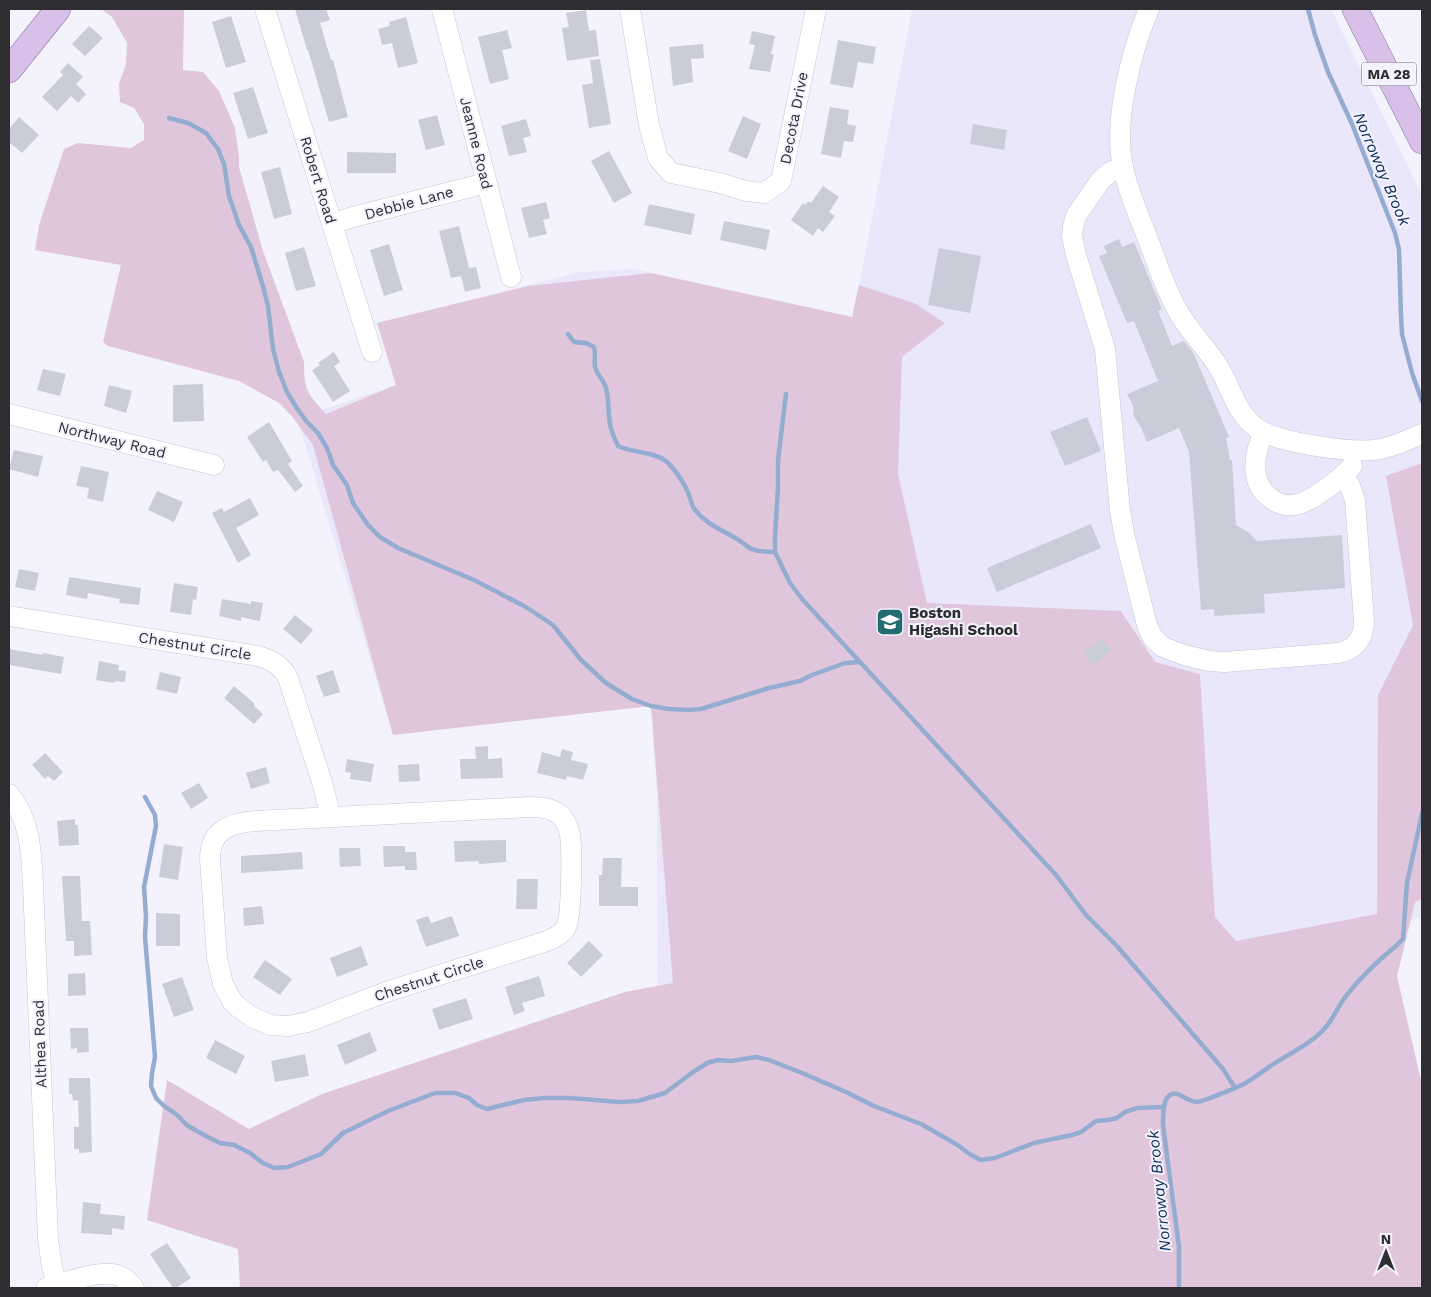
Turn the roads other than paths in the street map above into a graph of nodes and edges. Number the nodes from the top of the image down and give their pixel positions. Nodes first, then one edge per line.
1 (58, 9) edge
2 (265, 9) edge
3 (442, 9) edge
4 (630, 9) edge
5 (816, 9) edge
6 (1148, 9) edge
7 (1355, 9) edge
8 (9, 70) edge
9 (1422, 140) edge
10 (1123, 167) junction
11 (486, 182) junction
12 (332, 224) junction
13 (511, 277) dead end
14 (372, 352) dead end
15 (9, 414) edge
16 (1264, 432) junction
17 (1422, 434) edge
18 (1358, 451) junction
19 (214, 465) dead end
20 (1342, 476) junction
21 (9, 616) edge
22 (9, 794) edge
23 (328, 817) junction
24 (51, 1286) edge
25 (134, 1288) edge

1 - 8 main road
2 - 12 street, Robert Road
3 - 11 street, Jeanne Road
4 - 5 street, Decota Drive
6 - 10 street
7 - 9 main road, MA 28
10 - 16 street
10 - 20 street
11 - 12 street, Debbie Lane
11 - 13 street, Jeanne Road
12 - 14 street, Robert Road
15 - 19 street, Northway Road
16 - 18 street
16 - 20 street
17 - 18 street
18 - 20 street
21 - 23 street, Chestnut Circle
22 - 24 street, Althea Road
23 - 23 street, Chestnut Circle
24 - 25 street

